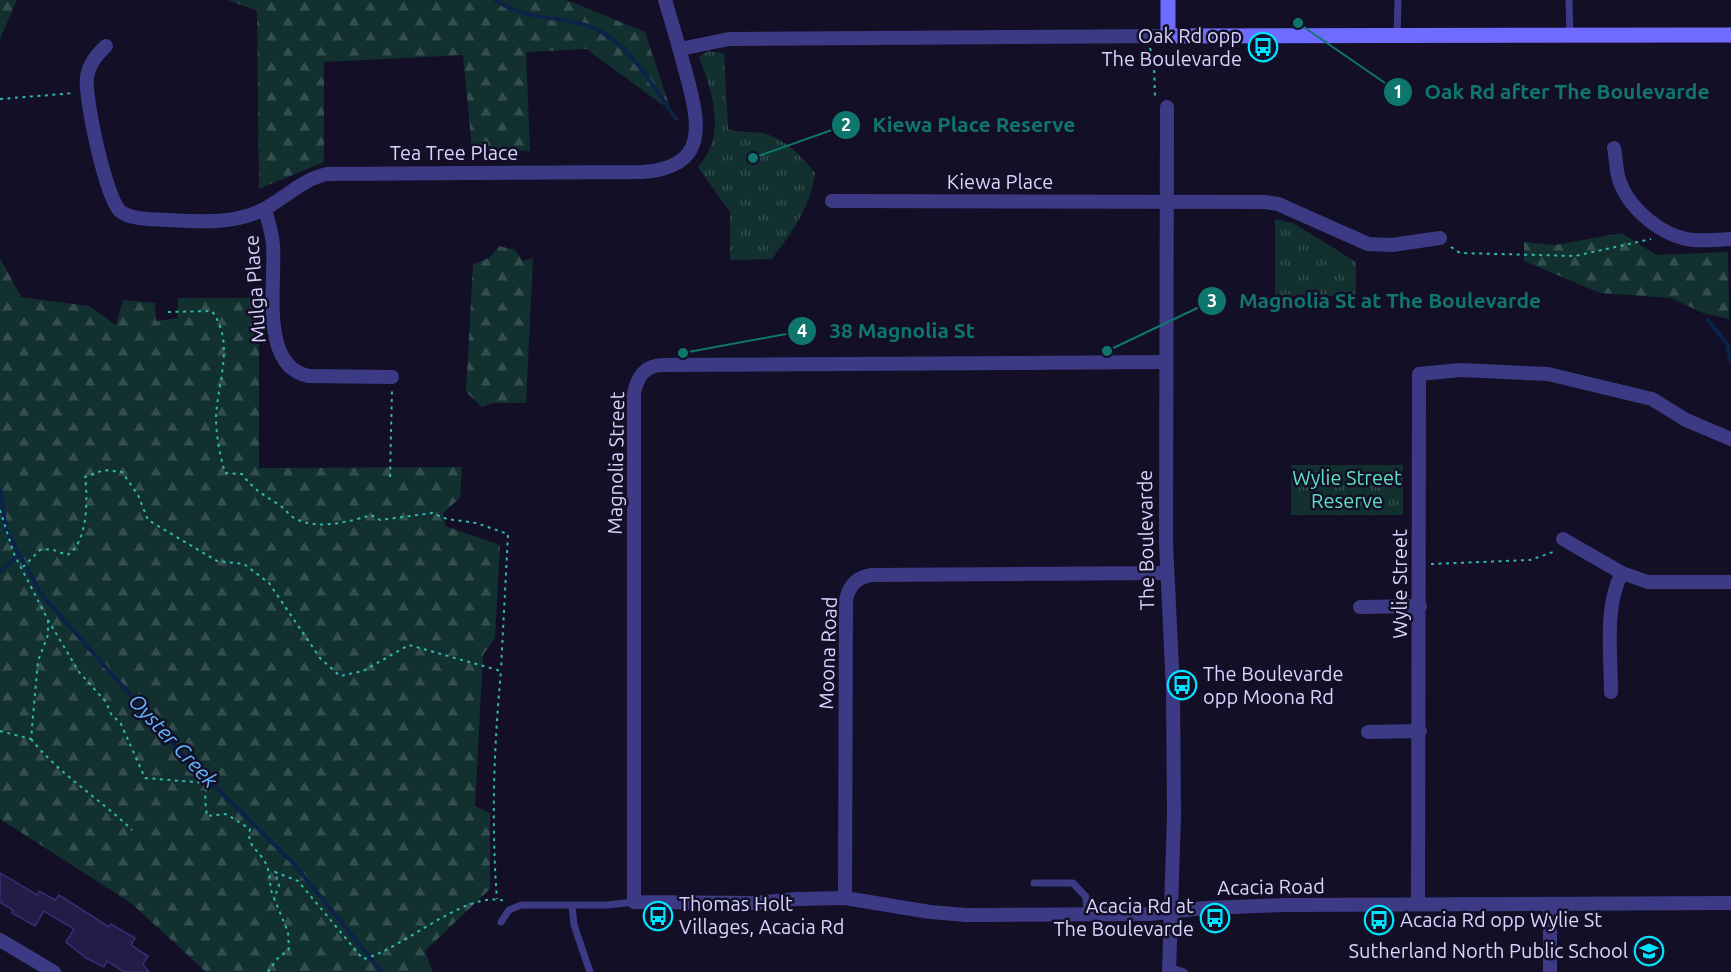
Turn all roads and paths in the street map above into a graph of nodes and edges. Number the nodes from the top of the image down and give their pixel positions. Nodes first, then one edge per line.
1 (665, 0) edge
2 (1168, 0) edge
3 (1398, 0) edge
4 (1569, 0) edge
5 (1731, 35) edge
6 (1168, 36) junction
7 (1397, 36) junction
8 (1570, 36) junction
9 (1146, 37) junction
10 (106, 46) dead end
11 (680, 49) junction
12 (86, 92) junction
13 (0, 99) edge
14 (1167, 107) joint
15 (1614, 148) dead end
16 (832, 201) dead end
17 (1169, 201) junction
18 (265, 209) junction
19 (1677, 236) junction
20 (1440, 238) joint
21 (1731, 240) edge
22 (168, 312) dead end
23 (1166, 362) junction
24 (392, 377) joint
25 (1731, 439) edge
26 (390, 477) dead end
27 (0, 510) edge
28 (1568, 542) joint
29 (1420, 565) junction
30 (23, 567) junction
31 (1167, 573) junction
32 (1622, 573) junction
33 (1731, 582) edge
34 (1420, 606) junction
35 (1360, 607) dead end
36 (48, 620) junction
37 (501, 670) junction
38 (1611, 692) dead end
39 (0, 730) edge
40 (1420, 731) junction
41 (1368, 732) dead end
42 (31, 739) junction
43 (132, 830) dead end
44 (1034, 883) dead end
45 (274, 898) junction
46 (498, 898) junction
47 (845, 898) junction
48 (634, 902) junction
49 (1731, 903) edge
50 (1418, 904) junction
51 (1550, 904) junction
52 (521, 905) junction
53 (572, 906) junction
54 (1171, 912) junction
55 (1087, 914) junction
56 (501, 922) dead end
57 (0, 940) edge
58 (1169, 970) edge
59 (54, 972) edge
60 (268, 972) edge
61 (590, 972) edge
62 (1184, 972) edge
63 (1550, 972) edge

1 - 11 street, Tea Tree Place
2 - 6 street
3 - 7 lane
4 - 8 lane
5 - 8 street
6 - 7 street
6 - 9 street
7 - 8 street
9 - 11 street
9 - 14 path
10 - 12 street, Tea Tree Place
11 - 18 street, Tea Tree Place
12 - 13 path
12 - 18 street, Tea Tree Place
14 - 17 street, The Boulevarde
15 - 19 street
16 - 17 street, Kiewa Place
17 - 20 street, Kiewa Place
17 - 23 street, The Boulevarde
18 - 24 street, Mulga Place
19 - 20 path
19 - 21 street
22 - 37 path
23 - 31 street, The Boulevarde
23 - 48 street, Magnolia Street
24 - 26 path
25 - 29 street, Wylie Street
27 - 30 path
28 - 29 path
28 - 32 street
29 - 34 street, Wylie Street
30 - 36 path
30 - 37 path
31 - 47 street, Moona Road
31 - 54 street, The Boulevarde
32 - 33 street
32 - 38 street
34 - 35 street
34 - 40 street, Wylie Street
36 - 42 path
36 - 45 path
37 - 46 path
39 - 42 path
40 - 41 street
40 - 50 street, Wylie Street
42 - 43 path
44 - 55 lane
45 - 46 path
45 - 60 path
46 - 52 path
47 - 48 street, Acacia Road
47 - 55 street, Acacia Road
48 - 53 lane
49 - 51 street, Acacia Road
50 - 51 street, Acacia Road
50 - 54 street, Acacia Road
51 - 63 street
52 - 53 lane
52 - 56 lane
53 - 61 lane
54 - 55 street, Acacia Road
54 - 58 street, The Boulevarde
57 - 59 street
58 - 62 lane

